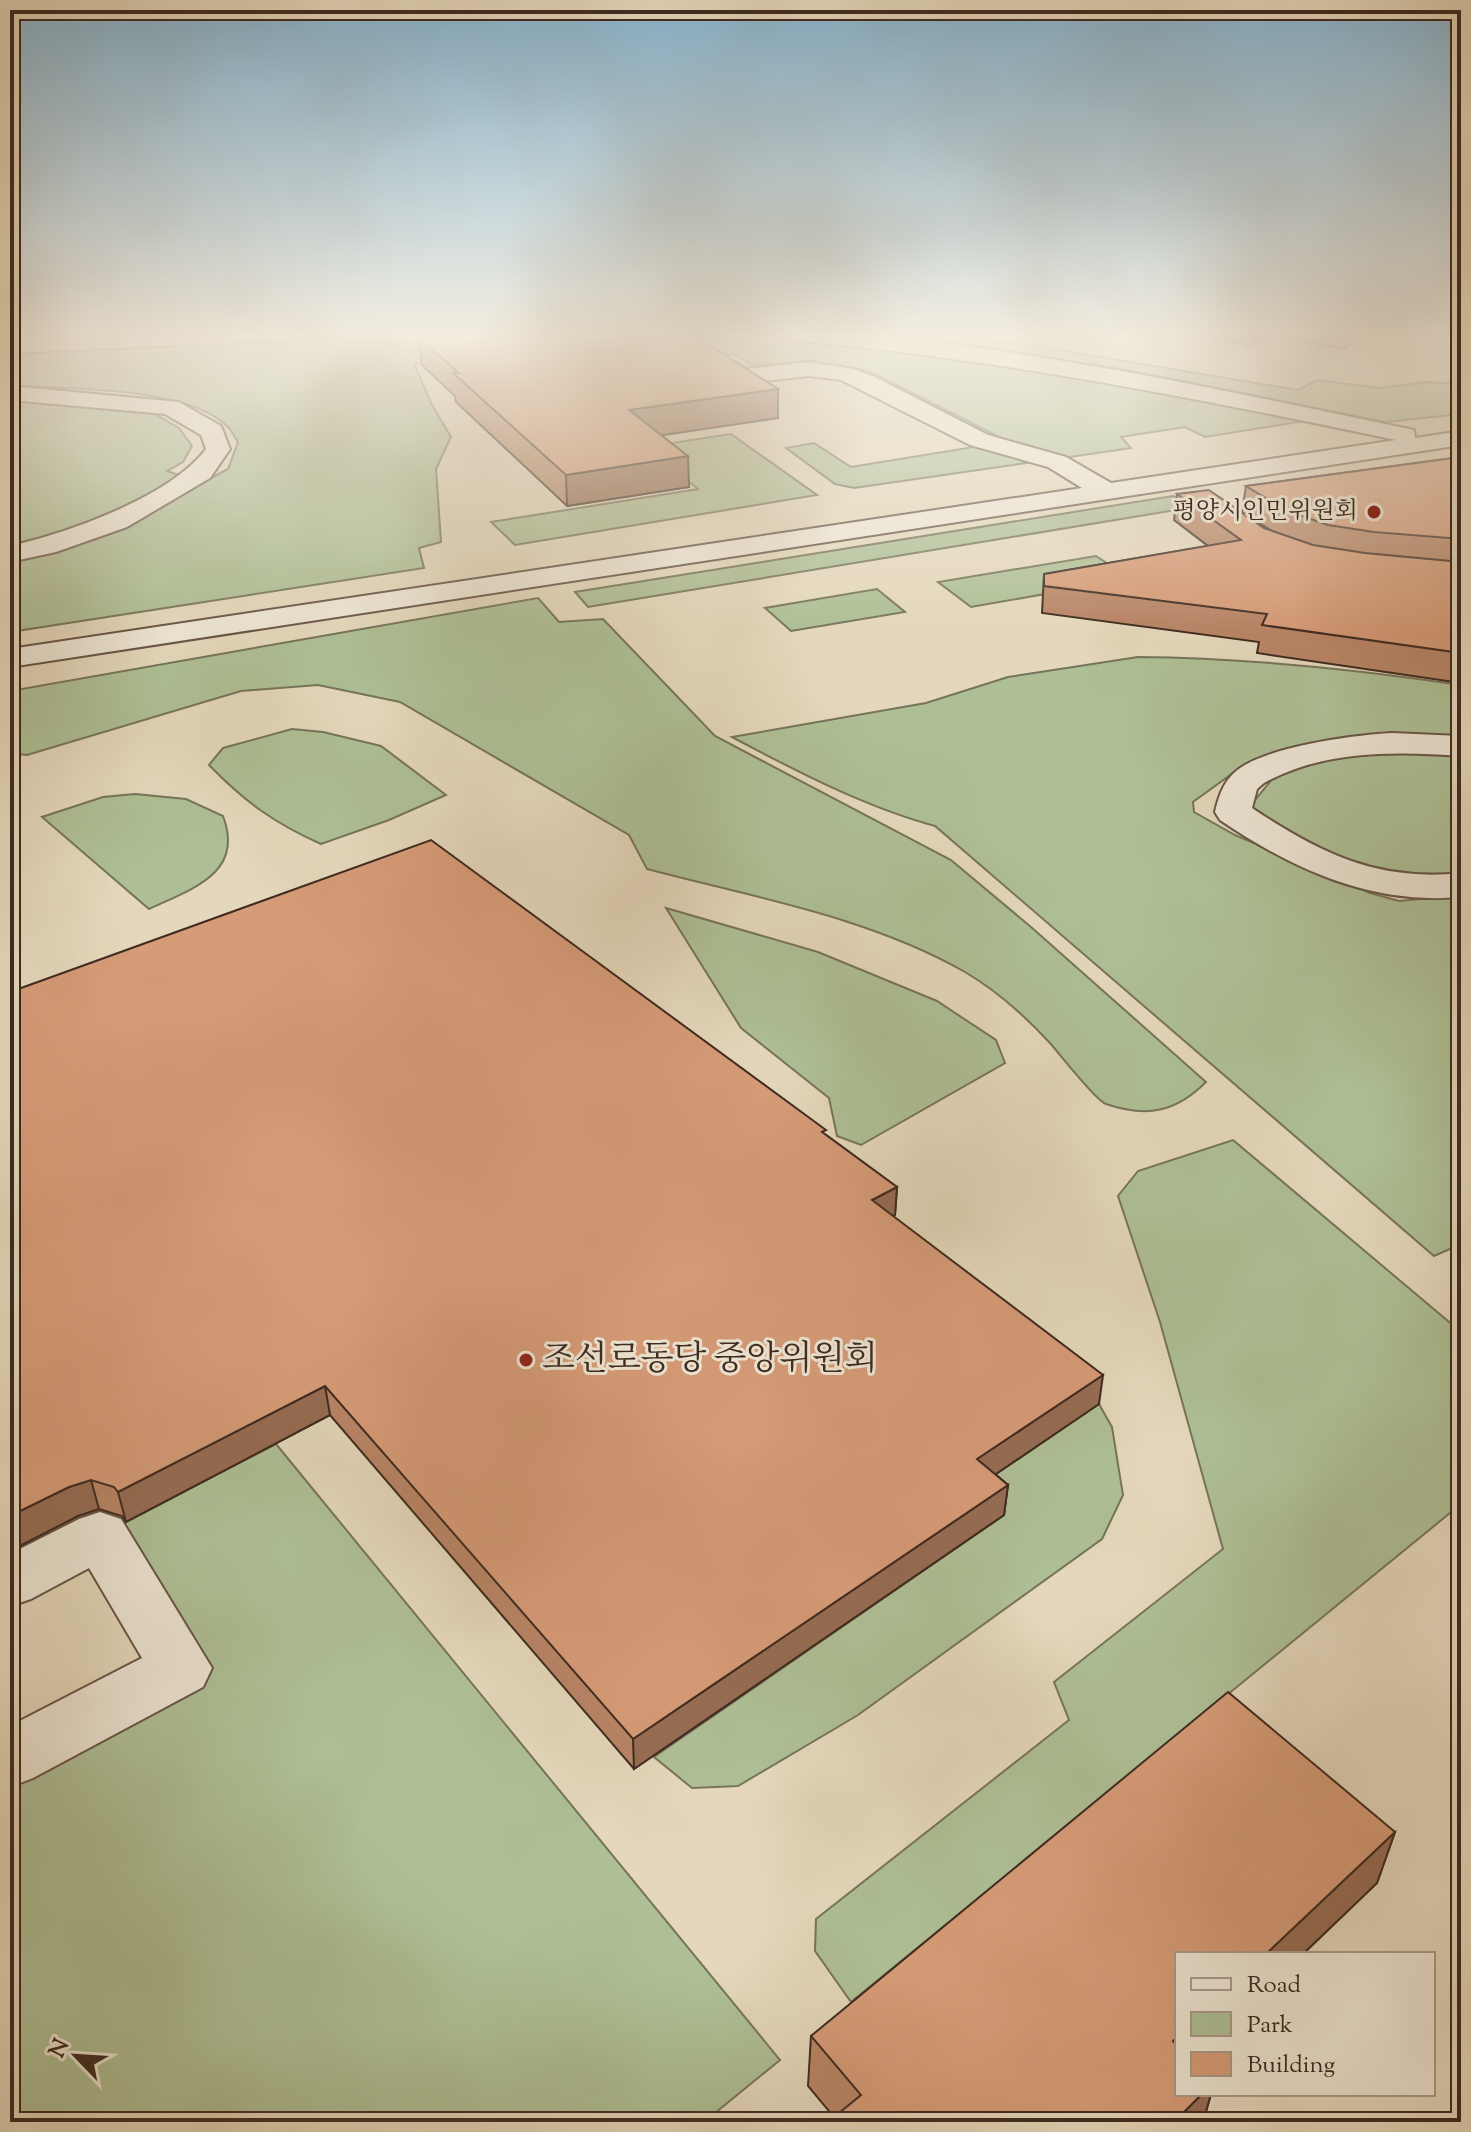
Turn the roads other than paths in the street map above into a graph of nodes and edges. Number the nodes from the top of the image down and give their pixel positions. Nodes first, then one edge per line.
1 (212, 432) edge
2 (965, 432) edge
3 (1394, 432) edge
4 (1461, 438) edge
5 (1435, 441) junction
6 (1182, 479) junction
7 (1106, 491) junction
8 (1215, 505) edge
9 (10, 554) edge
10 (10, 658) edge
11 (1461, 746) edge
12 (1461, 885) edge
13 (10, 1582) edge
14 (10, 1758) edge

1 - 9 street
2 - 7 street
3 - 5 street
4 - 5 street
5 - 6 street
6 - 7 street
6 - 8 street
7 - 10 street
11 - 12 street
13 - 14 street

